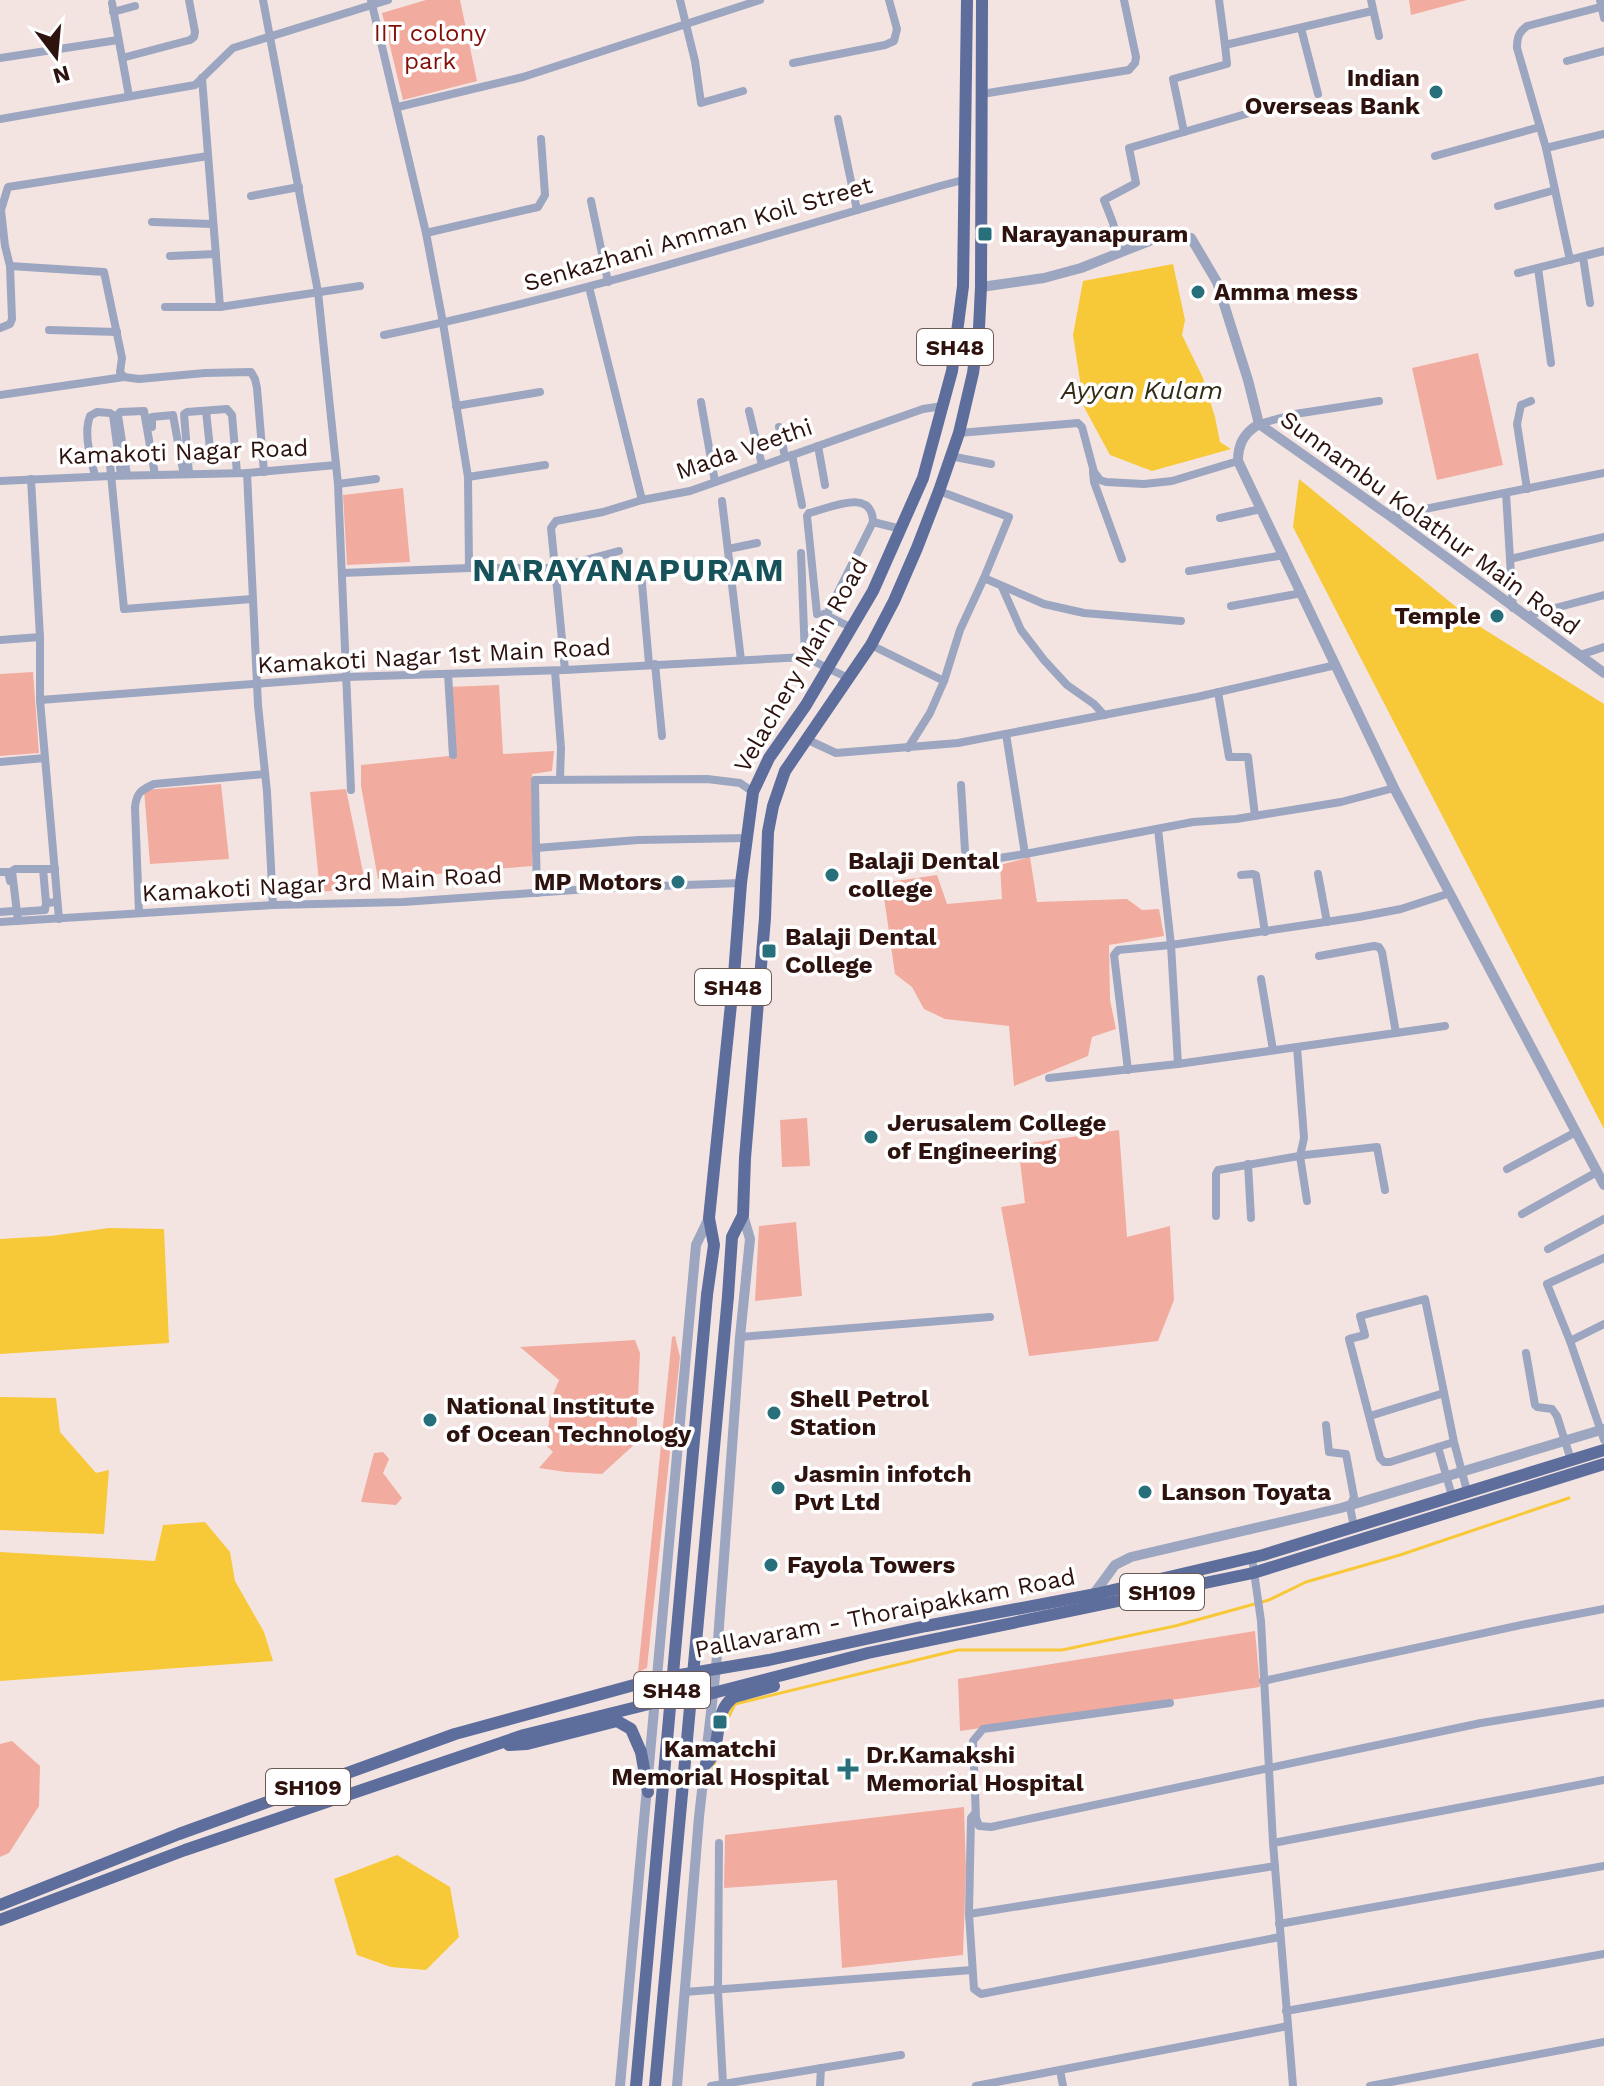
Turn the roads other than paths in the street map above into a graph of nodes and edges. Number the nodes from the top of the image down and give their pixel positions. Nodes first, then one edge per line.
1 (189, 0) edge
2 (263, 0) edge
3 (388, 0) edge
4 (680, 0) edge
5 (760, 0) edge
6 (889, 0) edge
7 (967, 0) edge
8 (982, 0) edge
9 (1124, 0) edge
10 (1219, 0) edge
11 (1371, 0) edge
12 (372, 2) edge
13 (1602, 4) edge
14 (135, 6) dead end
15 (1372, 11) junction
16 (1604, 18) edge
17 (686, 23) junction
18 (1301, 28) junction
19 (270, 36) junction
20 (1379, 36) dead end
21 (118, 40) junction
22 (1225, 45) junction
23 (1604, 51) edge
24 (0, 58) edge
25 (122, 58) junction
26 (1567, 61) dead end
27 (793, 63) dead end
28 (202, 78) junction
29 (743, 91) dead end
30 (982, 94) junction
31 (1318, 94) dead end
32 (129, 96) junction
33 (1273, 106) dead end
34 (398, 107) junction
35 (0, 119) edge
36 (838, 119) dead end
37 (1540, 127) junction
38 (1184, 132) junction
39 (1604, 134) edge
40 (541, 139) dead end
41 (1546, 148) junction
42 (208, 156) junction
43 (1435, 156) dead end
44 (963, 183) junction
45 (299, 187) junction
46 (1555, 190) junction
47 (251, 196) dead end
48 (591, 201) dead end
49 (1498, 206) dead end
50 (857, 210) junction
51 (152, 222) dead end
52 (213, 224) junction
53 (426, 233) junction
54 (3, 247) edge
55 (1604, 251) edge
56 (1120, 252) junction
57 (216, 254) junction
58 (170, 256) dead end
59 (1583, 257) junction
60 (1570, 260) junction
61 (10, 266) junction
62 (1538, 268) junction
63 (1518, 273) dead end
64 (608, 282) junction
65 (360, 286) dead end
66 (589, 287) junction
67 (981, 287) junction
68 (318, 292) junction
69 (1590, 303) dead end
70 (165, 307) dead end
71 (220, 307) junction
72 (443, 323) junction
73 (0, 328) edge
74 (49, 330) dead end
75 (117, 332) junction
76 (384, 335) dead end
77 (1551, 363) dead end
78 (124, 377) junction
79 (540, 392) dead end
80 (0, 395) edge
81 (1379, 401) dead end
82 (1531, 401) dead end
83 (701, 402) dead end
84 (456, 406) junction
85 (943, 406) junction
86 (206, 411) junction
87 (749, 411) dead end
88 (1259, 424) junction
89 (779, 427) dead end
90 (959, 433) junction
91 (818, 446) junction
92 (788, 456) junction
93 (950, 456) junction
94 (235, 457) junction
95 (211, 458) junction
96 (187, 459) junction
97 (1238, 461) junction
98 (106, 464) junction
99 (991, 464) dead end
100 (336, 465) junction
101 (545, 465) dead end
102 (762, 465) junction
103 (1093, 467) junction
104 (264, 472) junction
105 (242, 473) junction
106 (1604, 473) edge
107 (187, 474) junction
108 (124, 475) junction
109 (157, 475) junction
110 (103, 476) junction
111 (468, 477) junction
112 (31, 479) junction
113 (376, 479) dead end
114 (0, 481) edge
115 (715, 482) junction
116 (338, 484) junction
117 (825, 485) dead end
118 (1527, 489) junction
119 (939, 491) junction
120 (1506, 493) junction
121 (642, 500) junction
122 (722, 501) dead end
123 (802, 505) dead end
124 (1261, 509) junction
125 (1390, 516) junction
126 (1220, 518) dead end
127 (873, 522) junction
128 (901, 529) junction
129 (1604, 537) edge
130 (757, 543) dead end
131 (728, 549) junction
132 (619, 551) dead end
133 (801, 553) dead end
134 (1284, 555) junction
135 (1122, 559) dead end
136 (1510, 559) junction
137 (469, 568) junction
138 (555, 568) junction
139 (1189, 571) dead end
140 (641, 572) dead end
141 (342, 573) junction
142 (984, 578) junction
143 (1002, 587) junction
144 (1302, 593) junction
145 (1604, 595) edge
146 (252, 599) junction
147 (1231, 606) dead end
148 (1513, 608) junction
149 (822, 614) junction
150 (804, 615) junction
151 (1525, 616) junction
152 (1181, 621) dead end
153 (852, 628) junction
154 (40, 637) junction
155 (0, 640) edge
156 (871, 645) junction
157 (1604, 647) edge
158 (1580, 655) junction
159 (805, 657) junction
160 (741, 660) junction
161 (652, 664) junction
162 (1336, 665) junction
163 (828, 668) junction
164 (560, 671) junction
165 (1604, 673) edge
166 (448, 674) junction
167 (346, 677) junction
168 (848, 678) junction
169 (944, 681) junction
170 (258, 684) junction
171 (1218, 692) junction
172 (40, 700) junction
173 (1104, 715) junction
174 (1006, 734) junction
175 (662, 736) dead end
176 (808, 740) junction
177 (908, 748) junction
178 (453, 755) dead end
179 (45, 758) junction
180 (0, 762) edge
181 (265, 774) junction
182 (560, 779) junction
183 (961, 785) dead end
184 (1394, 788) junction
185 (351, 790) dead end
186 (753, 792) junction
187 (1255, 816) junction
188 (1158, 829) junction
189 (747, 838) junction
190 (536, 848) junction
191 (1025, 854) junction
192 (43, 869) junction
193 (55, 869) junction
194 (0, 872) edge
195 (1318, 874) dead end
196 (1241, 875) dead end
197 (741, 883) junction
198 (537, 893) junction
199 (1450, 893) junction
200 (739, 900) junction
201 (57, 902) junction
202 (766, 902) junction
203 (46, 903) junction
204 (273, 905) junction
205 (0, 912) edge
206 (139, 913) junction
207 (15, 916) junction
208 (59, 919) junction
209 (0, 922) edge
210 (1327, 922) junction
211 (1265, 932) junction
212 (1171, 945) junction
213 (1319, 956) dead end
214 (1261, 979) dead end
215 (1445, 1026) dead end
216 (1396, 1033) junction
217 (1297, 1047) junction
218 (1273, 1050) junction
219 (1178, 1064) junction
220 (1128, 1070) junction
221 (1049, 1078) dead end
222 (1576, 1132) junction
223 (1300, 1156) junction
224 (1248, 1164) junction
225 (1507, 1169) dead end
226 (1597, 1172) junction
227 (1604, 1185) edge
228 (1385, 1190) dead end
229 (1307, 1201) dead end
230 (1522, 1214) dead end
231 (743, 1215) junction
232 (1216, 1216) dead end
233 (709, 1218) junction
234 (1251, 1218) dead end
235 (1604, 1219) edge
236 (1548, 1249) dead end
237 (1604, 1258) edge
238 (990, 1317) dead end
239 (1604, 1324) edge
240 (740, 1337) junction
241 (1570, 1341) junction
242 (1526, 1353) dead end
243 (1444, 1393) junction
244 (1370, 1416) junction
245 (1326, 1425) dead end
246 (1603, 1433) edge
247 (1564, 1439) junction
248 (1454, 1442) junction
249 (1438, 1447) junction
250 (1604, 1450) edge
251 (1571, 1460) junction
252 (1604, 1464) edge
253 (1462, 1472) junction
254 (1447, 1476) junction
255 (1467, 1491) junction
256 (1452, 1496) junction
257 (1352, 1503) junction
258 (1354, 1527) junction
259 (1252, 1558) junction
260 (1253, 1573) junction
261 (1093, 1595) junction
262 (1604, 1609) edge
263 (842, 1660) junction
264 (716, 1668) junction
265 (656, 1679) junction
266 (1263, 1681) junction
267 (713, 1693) junction
268 (653, 1703) junction
269 (1170, 1703) dead end
270 (1604, 1703) edge
271 (556, 1732) junction
272 (706, 1764) junction
273 (1269, 1767) junction
274 (1604, 1780) edge
275 (648, 1792) junction
276 (976, 1812) junction
277 (719, 1843) dead end
278 (1273, 1843) junction
279 (1275, 1866) junction
280 (1604, 1866) edge
281 (0, 1905) edge
282 (969, 1914) junction
283 (0, 1920) edge
284 (1279, 1924) junction
285 (1280, 1937) junction
286 (1604, 1954) edge
287 (972, 1970) junction
288 (718, 1991) junction
289 (684, 1992) junction
290 (1286, 2011) junction
291 (1288, 2026) junction
292 (1604, 2042) edge
293 (901, 2055) dead end
294 (821, 2068) junction
295 (1060, 2070) junction
296 (751, 2083) edge
297 (723, 2084) junction
298 (620, 2086) edge
299 (636, 2086) edge
300 (655, 2086) edge
301 (677, 2086) edge
302 (711, 2086) edge
303 (820, 2086) edge
304 (976, 2086) edge
305 (1063, 2086) edge
306 (1293, 2086) edge
307 (1370, 2086) edge

1 - 25 street
2 - 19 street
3 - 12 street
4 - 17 street
5 - 17 street
6 - 27 street
7 - 44 main road, Velachery Main Road / SH48
8 - 30 main road, Velachery Main Road / SH48
9 - 30 street
10 - 22 street
11 - 15 street
12 - 19 street
12 - 34 street
13 - 16 street
13 - 37 street
14 - 21 street
15 - 18 street
15 - 20 street
17 - 29 street
17 - 34 street
18 - 22 street
18 - 31 street
19 - 28 street
19 - 45 street
21 - 24 street
21 - 25 street
22 - 38 street
23 - 26 street
25 - 32 street
28 - 32 street
28 - 42 street
30 - 67 main road, Velachery Main Road / SH48
32 - 35 street
33 - 38 street
34 - 53 street
36 - 50 street
37 - 41 street
37 - 43 street
38 - 56 street
39 - 41 street
40 - 53 street
41 - 46 street
42 - 52 street
42 - 54 street
44 - 50 street, Senkazhani Amman Koil Street
44 - 85 main road, Velachery Main Road / SH48
45 - 47 street
45 - 68 street
46 - 49 street
46 - 60 street
48 - 64 street
50 - 64 street, Senkazhani Amman Koil Street
51 - 52 street
52 - 57 street
53 - 72 street
54 - 61 street
55 - 59 street
56 - 67 street, Sunnambu Kolathur Main Road
56 - 88 street, Sunnambu Kolathur Main Road
57 - 58 street
57 - 71 street
59 - 60 street
59 - 69 street
60 - 62 street
61 - 73 street
61 - 75 street
62 - 63 street
62 - 77 street
64 - 66 street, Senkazhani Amman Koil Street
65 - 68 street
66 - 72 street, Senkazhani Amman Koil Street
66 - 121 street
67 - 90 main road, Velachery Main Road / SH48
68 - 71 street
68 - 100 street
70 - 71 street
72 - 76 street, Senkazhani Amman Koil Street
72 - 84 street
74 - 75 street
75 - 78 street
78 - 80 street
78 - 104 street
79 - 84 street
81 - 88 street
82 - 118 street
83 - 115 street
84 - 111 street
85 - 91 street, Mada Veethi
85 - 128 main road, Velachery Main Road / SH48
86 - 94 street
86 - 95 street
86 - 96 street
87 - 102 street
88 - 97 street
88 - 125 street, Sunnambu Kolathur Main Road
89 - 92 street
90 - 93 main road, Velachery Main Road / SH48
90 - 103 street
91 - 92 street, Mada Veethi
91 - 117 street
92 - 102 street, Mada Veethi
92 - 123 street
93 - 99 street
93 - 119 main road, Velachery Main Road / SH48
94 - 95 street
94 - 105 street
95 - 96 street
96 - 107 street
97 - 103 street
97 - 124 street
98 - 98 street
98 - 108 street
98 - 110 street
98 - 110 street
100 - 104 street, Kamakoti Nagar Road
100 - 116 street
101 - 111 street
102 - 115 street, Mada Veethi
103 - 135 street
104 - 105 street, Kamakoti Nagar Road
105 - 107 street, Kamakoti Nagar Road
105 - 146 street
106 - 118 street
107 - 109 street, Kamakoti Nagar Road
107 - 109 street
108 - 109 street, Kamakoti Nagar Road
108 - 109 street
108 - 110 street, Kamakoti Nagar Road
110 - 112 street, Kamakoti Nagar Road
110 - 146 street
111 - 137 street
112 - 114 street, Kamakoti Nagar Road
112 - 154 street, Kamakoti Nagar Road
113 - 116 street
115 - 121 street, Mada Veethi
116 - 141 street
118 - 120 street
119 - 142 street
119 - 156 main road, Velachery Main Road / SH48
120 - 125 street
120 - 136 street
121 - 138 street, Mada Veethi
122 - 131 street
124 - 126 street
124 - 134 street
125 - 148 street, Sunnambu Kolathur Main Road
127 - 128 street
127 - 149 street
127 - 149 street
128 - 153 main road, Velachery Main Road / SH48
129 - 136 street
130 - 131 street
131 - 160 street
132 - 138 street
133 - 150 street
134 - 139 street
134 - 144 street
136 - 148 street
137 - 138 street
137 - 141 street
138 - 164 street
140 - 161 street
141 - 167 street
142 - 143 street
142 - 169 street
143 - 152 street
143 - 173 street
144 - 147 street
144 - 162 street
145 - 151 street
146 - 170 street
148 - 151 street, Sunnambu Kolathur Main Road
149 - 150 street
149 - 153 street
150 - 159 street
151 - 158 street, Sunnambu Kolathur Main Road
153 - 163 main road, Velachery Main Road / SH48
154 - 155 street
154 - 172 street, Kamakoti Nagar Road
156 - 168 main road, Velachery Main Road / SH48
156 - 169 street
157 - 158 street
158 - 165 street, Sunnambu Kolathur Main Road
159 - 160 street, Kamakoti Nagar 1st Main Road
159 - 163 street, Kamakoti Nagar 1st Main Road
160 - 161 street, Kamakoti Nagar 1st Main Road
161 - 164 street, Kamakoti Nagar 1st Main Road
161 - 175 street
162 - 171 street
162 - 184 street
163 - 168 street, Kamakoti Nagar 1st Main Road
163 - 186 main road, Velachery Main Road / SH48
164 - 166 street, Kamakoti Nagar 1st Main Road
164 - 182 street
166 - 167 street, Kamakoti Nagar 1st Main Road
166 - 178 street
167 - 170 street, Kamakoti Nagar 1st Main Road
167 - 185 street
168 - 176 main road, Velachery Main Road / SH48
169 - 177 street
170 - 172 street, Kamakoti Nagar 1st Main Road
170 - 181 street
171 - 173 street
171 - 187 street
172 - 179 street, Kamakoti Nagar Road
173 - 174 street
174 - 177 street
174 - 191 street
176 - 177 street
176 - 202 main road, Velachery Main Road / SH48
179 - 180 street
179 - 193 street, Kamakoti Nagar Road
181 - 204 street
181 - 206 street
182 - 186 street
182 - 190 street
183 - 191 street
184 - 187 street
184 - 199 street
186 - 189 main road, Velachery Main Road / SH48
187 - 188 street
188 - 191 street
188 - 212 street
189 - 190 street
189 - 197 main road, Velachery Main Road / SH48
190 - 198 street
192 - 193 street
192 - 203 street
192 - 207 street
193 - 201 street, Kamakoti Nagar Road
194 - 207 street
195 - 210 street
196 - 211 street
197 - 198 street, Kamakoti Nagar 3rd Main Road
197 - 200 main road, Velachery Main Road / SH48
198 - 204 street, Kamakoti Nagar 3rd Main Road
199 - 210 street
199 - 222 street
200 - 202 main road
200 - 233 main road, Velachery Main Road / SH48
201 - 203 street
201 - 208 street, Kamakoti Nagar Road
202 - 231 main road, Velachery Main Road / SH48
203 - 207 street
204 - 206 street, Kamakoti Nagar 3rd Main Road
205 - 207 street
206 - 208 street, Kamakoti Nagar 3rd Main Road
207 - 208 street, Kamakoti Nagar 3rd Main Road
207 - 209 street, Kamakoti Nagar 3rd Main Road
210 - 211 street
211 - 212 street
212 - 219 street
212 - 220 street
213 - 216 street
214 - 218 street
215 - 216 street
216 - 217 street
217 - 218 street
217 - 223 street
218 - 219 street
219 - 220 street
220 - 221 street
222 - 225 street
222 - 226 street
223 - 224 street
223 - 228 street
223 - 229 street
224 - 232 street
224 - 234 street
226 - 227 street
226 - 230 street
231 - 240 street
231 - 300 main road, SH48, bridge
233 - 265 street
233 - 299 main road, SH48, bridge
235 - 236 street
237 - 241 street
238 - 240 street
239 - 241 street
240 - 264 street
241 - 246 street
242 - 247 street
243 - 244 street
243 - 244 street
243 - 248 street
244 - 249 street
245 - 257 street
246 - 247 street
247 - 251 street
247 - 253 street
248 - 249 street
248 - 253 street
249 - 254 street
250 - 251 main road, Pallavaram - Thoraipakkam Road / SH109
251 - 255 main road, Pallavaram - Thoraipakkam Road / SH109
252 - 260 main road, Pallavaram - Thoraipakkam Road / SH109
253 - 254 street
253 - 255 street
254 - 256 street
254 - 257 street
255 - 256 main road, Pallavaram - Thoraipakkam Road / SH109
256 - 258 main road, Pallavaram - Thoraipakkam Road / SH109
257 - 258 street
257 - 261 street
258 - 259 main road, Pallavaram - Thoraipakkam Road / SH109
259 - 260 street
259 - 261 main road, Pallavaram - Thoraipakkam Road / SH109
260 - 263 main road, Pallavaram - Thoraipakkam Road / SH109
260 - 266 street
261 - 264 main road, Pallavaram - Thoraipakkam Road / SH109
262 - 266 street
263 - 267 main road, Pallavaram - Thoraipakkam Road / SH109
263 - 272 main road
264 - 265 main road, Pallavaram - Thoraipakkam Road / SH109
264 - 267 street
265 - 268 street
265 - 281 main road, Pallavaram - Thoraipakkam Road / SH109
266 - 273 street
267 - 268 main road, Pallavaram - Thoraipakkam Road / SH109
267 - 272 street
268 - 271 main road, Pallavaram - Thoraipakkam Road / SH109
268 - 275 street
269 - 276 street
270 - 273 street
271 - 275 main road
271 - 283 main road, Pallavaram - Thoraipakkam Road / SH109
272 - 289 street
273 - 276 street
273 - 278 street
274 - 278 street
275 - 298 street
276 - 282 street
277 - 288 street
278 - 279 street
279 - 282 street
279 - 284 street
280 - 284 street
282 - 287 street
284 - 285 street
285 - 287 street
285 - 290 street
286 - 290 street
287 - 288 street
288 - 289 street
288 - 297 street
289 - 301 street
290 - 291 street
291 - 295 street
291 - 306 street
292 - 307 street
293 - 294 street
294 - 296 street
294 - 303 street
295 - 304 street
295 - 305 street
296 - 297 street
297 - 302 street

